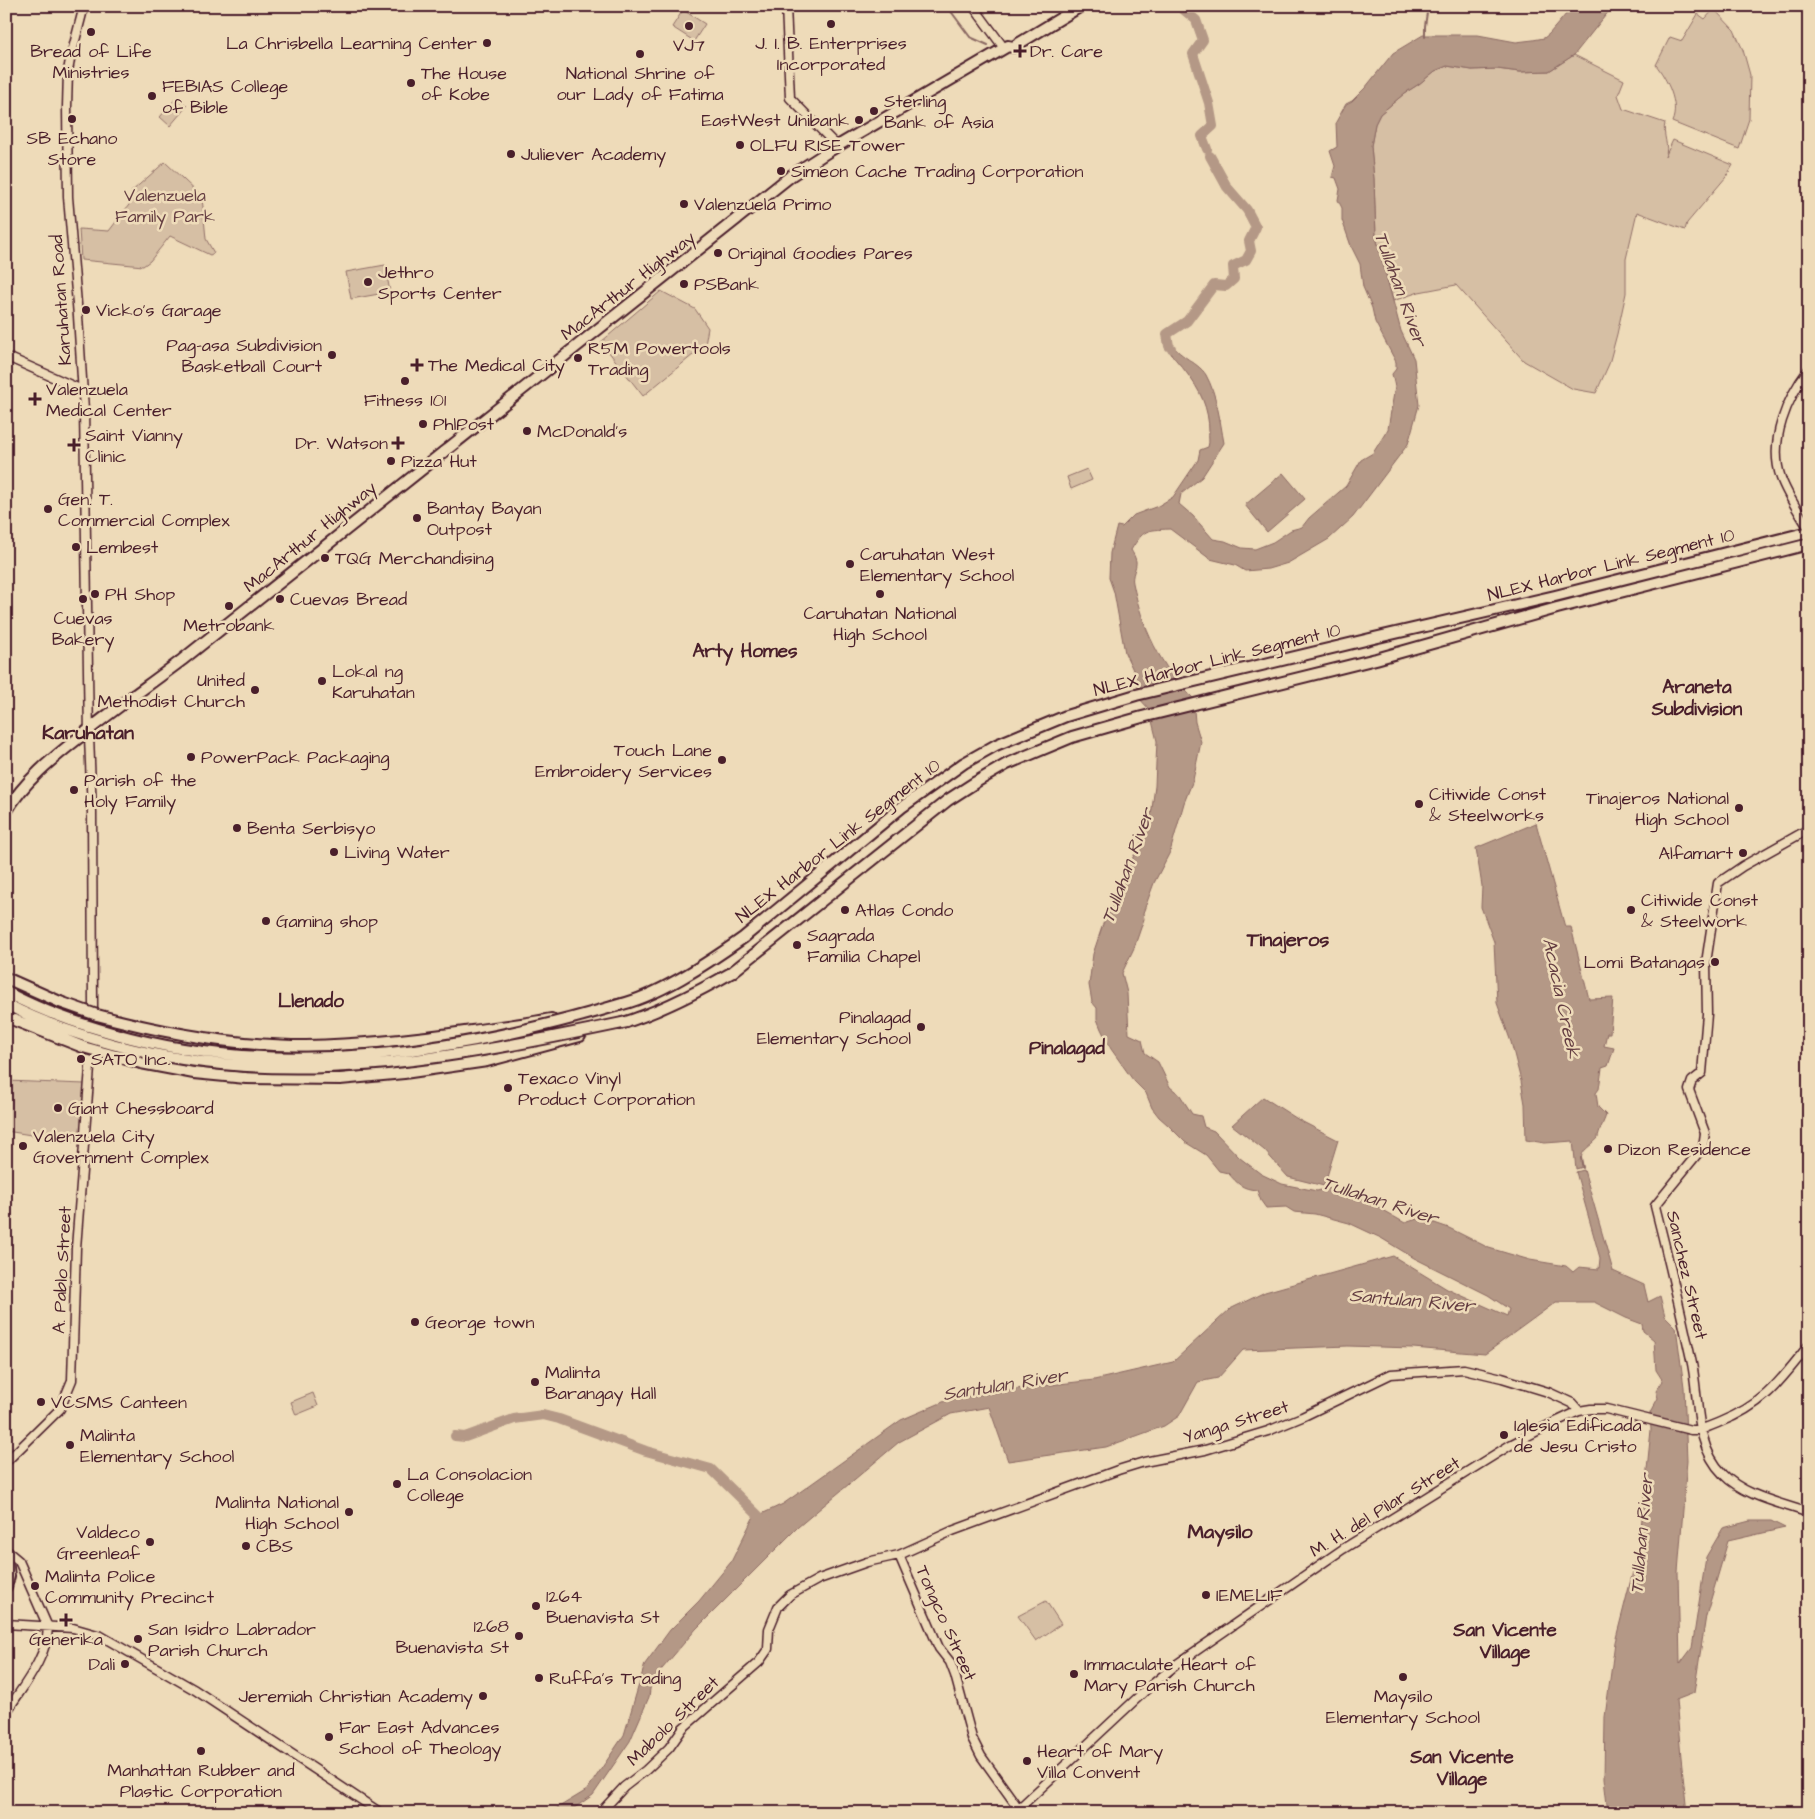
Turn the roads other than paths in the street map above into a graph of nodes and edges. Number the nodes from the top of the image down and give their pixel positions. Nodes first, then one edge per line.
1 (84, 6) edge
2 (786, 6) edge
3 (973, 6) edge
4 (1069, 6) edge
5 (1081, 6) edge
6 (1006, 47) junction
7 (837, 146) junction
8 (6, 358) edge
9 (1809, 369) edge
10 (82, 390) junction
11 (1809, 528) edge
12 (1809, 532) edge
13 (1809, 544) edge
14 (89, 733) junction
15 (6, 812) edge
16 (6, 823) edge
17 (1809, 830) edge
18 (6, 978) edge
19 (6, 992) edge
20 (6, 1004) edge
21 (622, 1004) junction
22 (93, 1007) dead end
23 (10, 1018) edge
24 (627, 1022) junction
25 (91, 1055) dead end
26 (1809, 1345) edge
27 (1580, 1412) junction
28 (1701, 1430) junction
29 (6, 1462) edge
30 (1809, 1513) edge
31 (6, 1551) edge
32 (900, 1554) junction
33 (6, 1587) edge
34 (6, 1624) edge
35 (48, 1627) junction
36 (6, 1713) edge
37 (1016, 1811) edge
38 (381, 1813) edge
39 (600, 1813) edge

1 - 10 street, Karuhatan Road
2 - 7 street
3 - 6 street
4 - 6 highway, MacArthur Highway
5 - 6 highway, MacArthur Highway
6 - 7 highway, MacArthur Highway
7 - 14 highway, MacArthur Highway
8 - 10 street
9 - 11 street
10 - 14 street, Karuhatan Road
12 - 21 highway, NLEX Harbor Link Segment 10
13 - 24 highway, NLEX Harbor Link Segment 10
14 - 15 highway, MacArthur Highway
14 - 16 highway, MacArthur Highway
14 - 22 street
17 - 28 street, Sanchez Street
18 - 21 highway, bridge
19 - 21 highway, NLEX Harbor Link Segment 10, bridge
20 - 24 highway, NLEX Harbor Link Segment 10, bridge
23 - 24 highway, bridge
25 - 29 street, A. Pablo Street
26 - 28 street, M. H. del Pilar Street
27 - 28 street, M. H. del Pilar Street
27 - 32 street, Yanga Street
27 - 37 street, M. H. del Pilar Street
28 - 30 street
31 - 33 highway
31 - 35 street
32 - 37 street, Tongco Street
32 - 39 street, Mabolo Street
34 - 35 street
35 - 36 street
35 - 38 street

